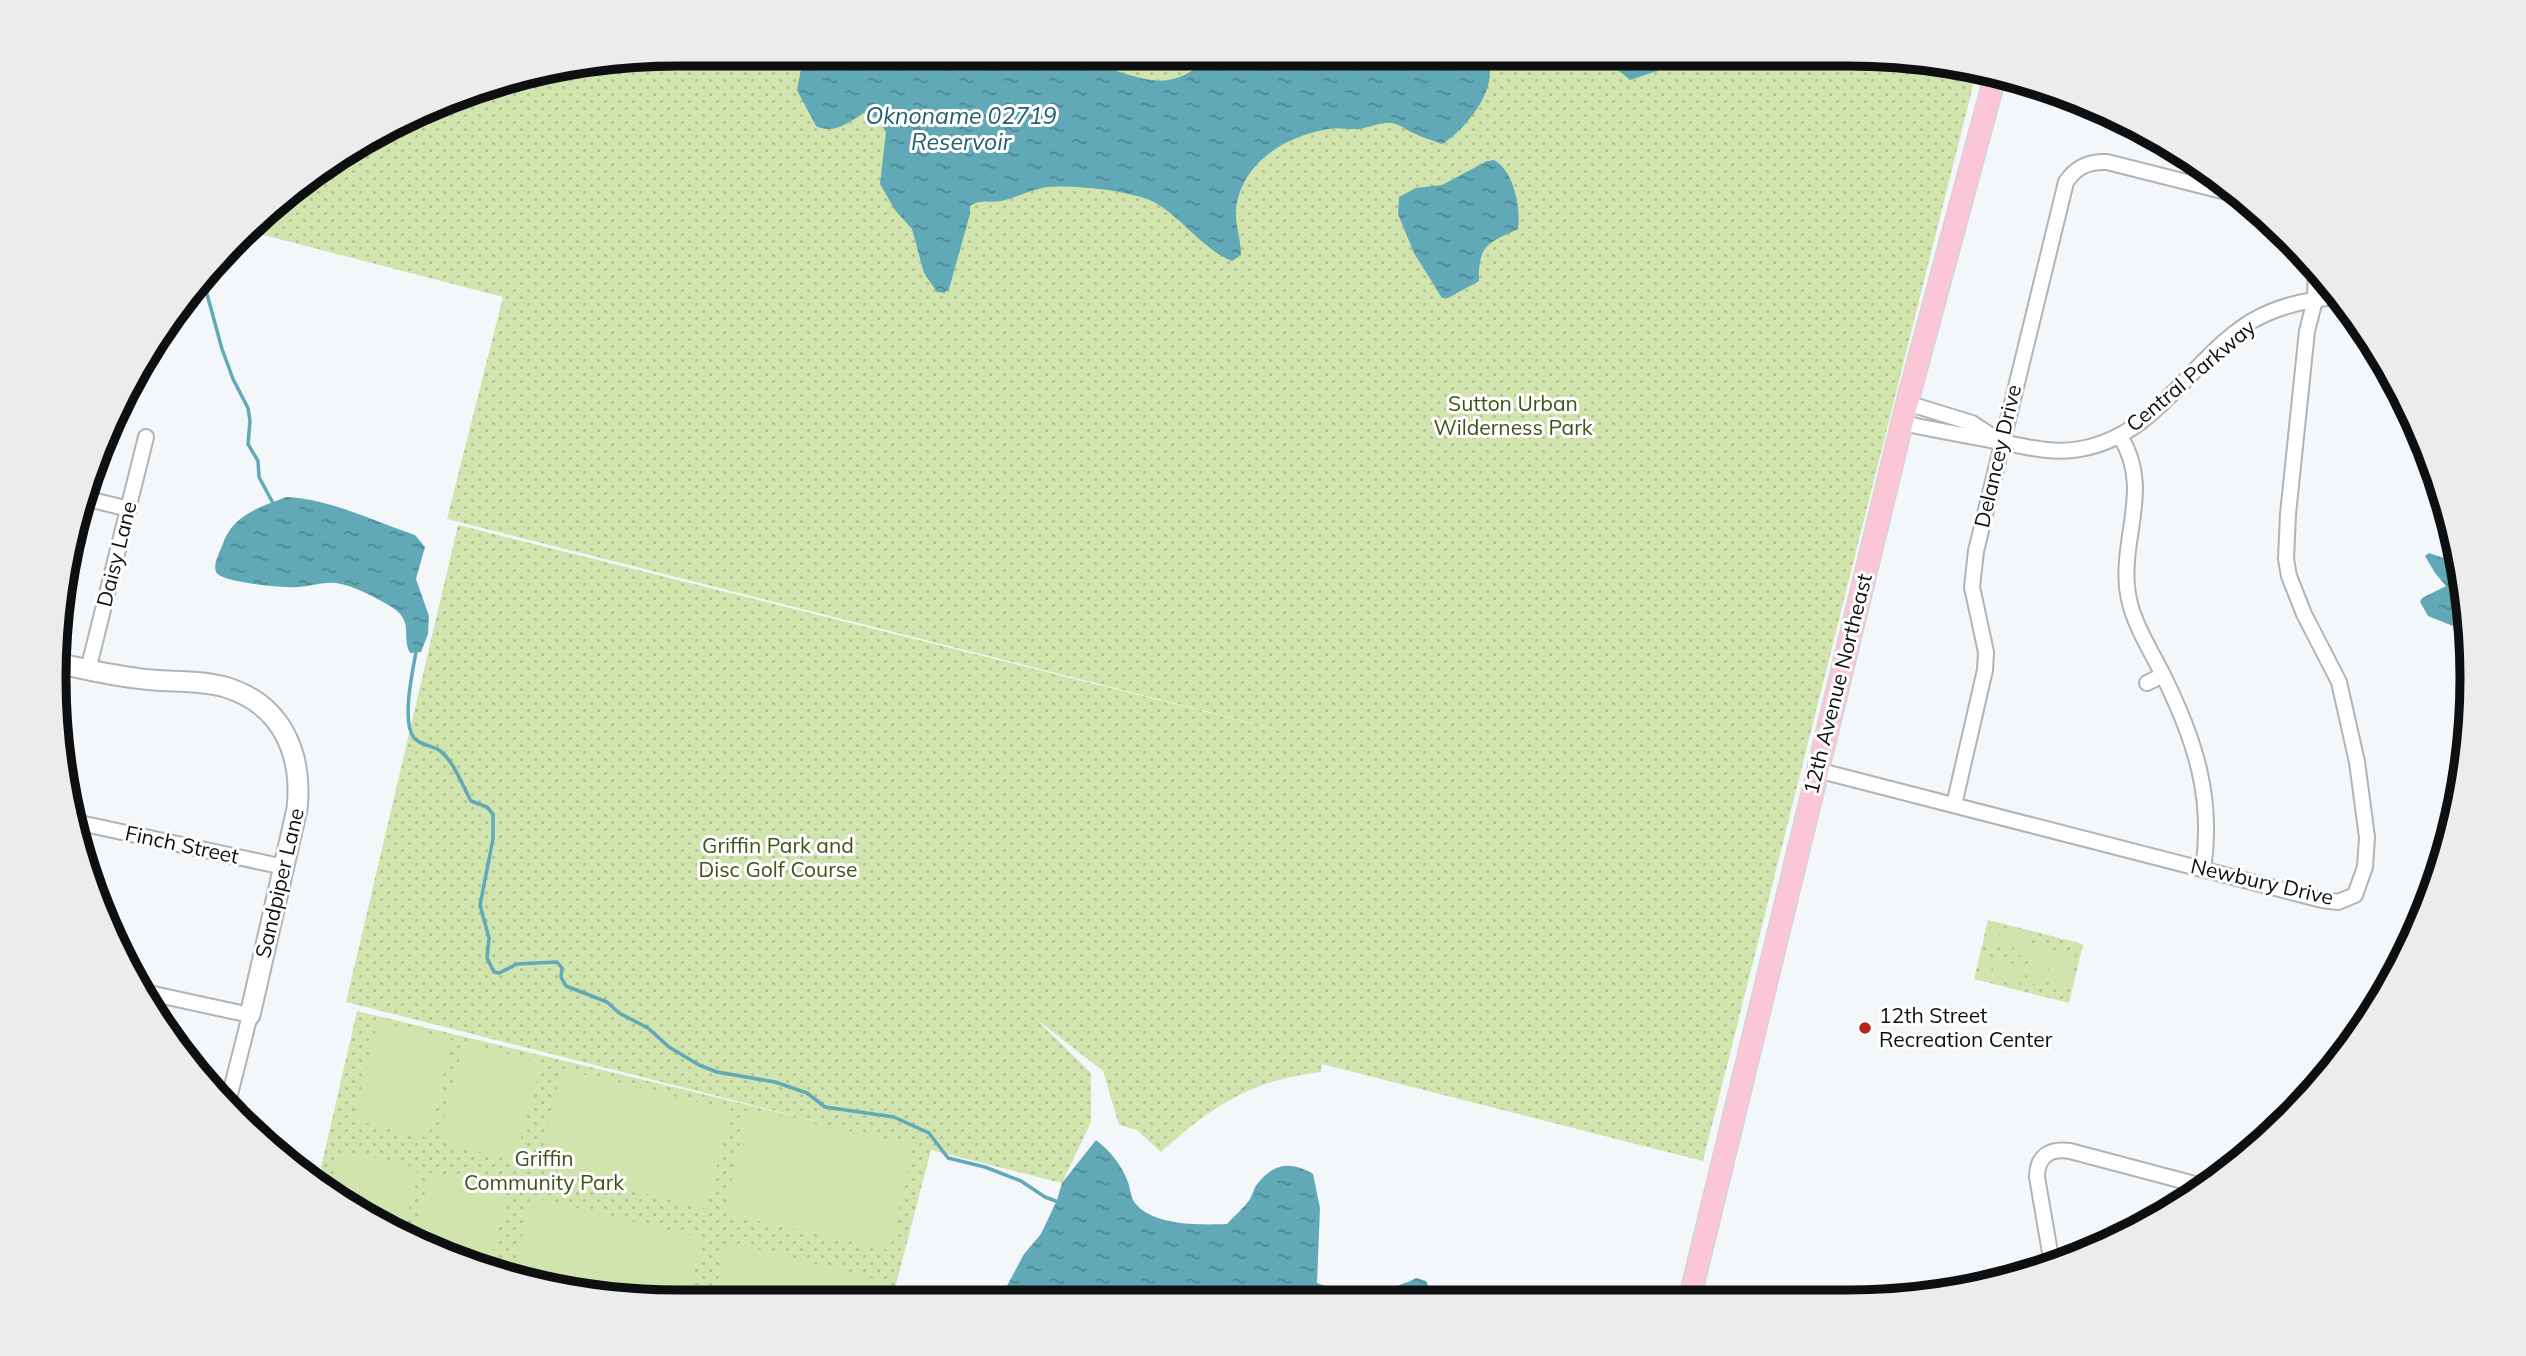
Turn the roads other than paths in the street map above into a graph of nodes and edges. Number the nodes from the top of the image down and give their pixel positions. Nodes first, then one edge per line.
1 (1993, 84) edge
2 (2215, 189) edge
3 (2315, 284) edge
4 (2327, 299) edge
5 (2315, 300) junction
6 (1904, 413) junction
7 (2120, 436) junction
8 (146, 438) dead end
9 (2002, 442) junction
10 (93, 500) edge
11 (129, 509) junction
12 (67, 665) edge
13 (88, 670) junction
14 (2163, 675) junction
15 (2147, 683) dead end
16 (1817, 770) junction
17 (1954, 805) junction
18 (84, 824) edge
19 (284, 867) junction
20 (2203, 870) junction
21 (155, 994) edge
22 (250, 1015) junction
23 (230, 1094) edge
24 (2192, 1183) edge
25 (2050, 1255) edge
26 (1692, 1290) edge

1 - 6 main road, 12th Avenue Northeast
2 - 9 street, Delancey Drive
3 - 5 street, Newbury Drive
4 - 5 street, Central Parkway
5 - 7 street, Central Parkway
5 - 20 street, Newbury Drive
6 - 9 street, Central Parkway
6 - 9 street, Central Parkway
6 - 16 main road, 12th Avenue Northeast
7 - 9 street, Central Parkway
7 - 14 street
8 - 11 street, Daisy Lane
9 - 17 street, Delancey Drive
10 - 11 street
11 - 13 street, Daisy Lane
12 - 13 street, Sandpiper Lane
13 - 19 street, Sandpiper Lane
14 - 15 street
14 - 20 street
16 - 17 street, Newbury Drive
16 - 26 main road, 12th Avenue Northeast
17 - 20 street, Newbury Drive
18 - 19 street, Finch Street
19 - 22 street, Sandpiper Lane
21 - 22 street
22 - 23 street, Sandpiper Lane
24 - 25 street

